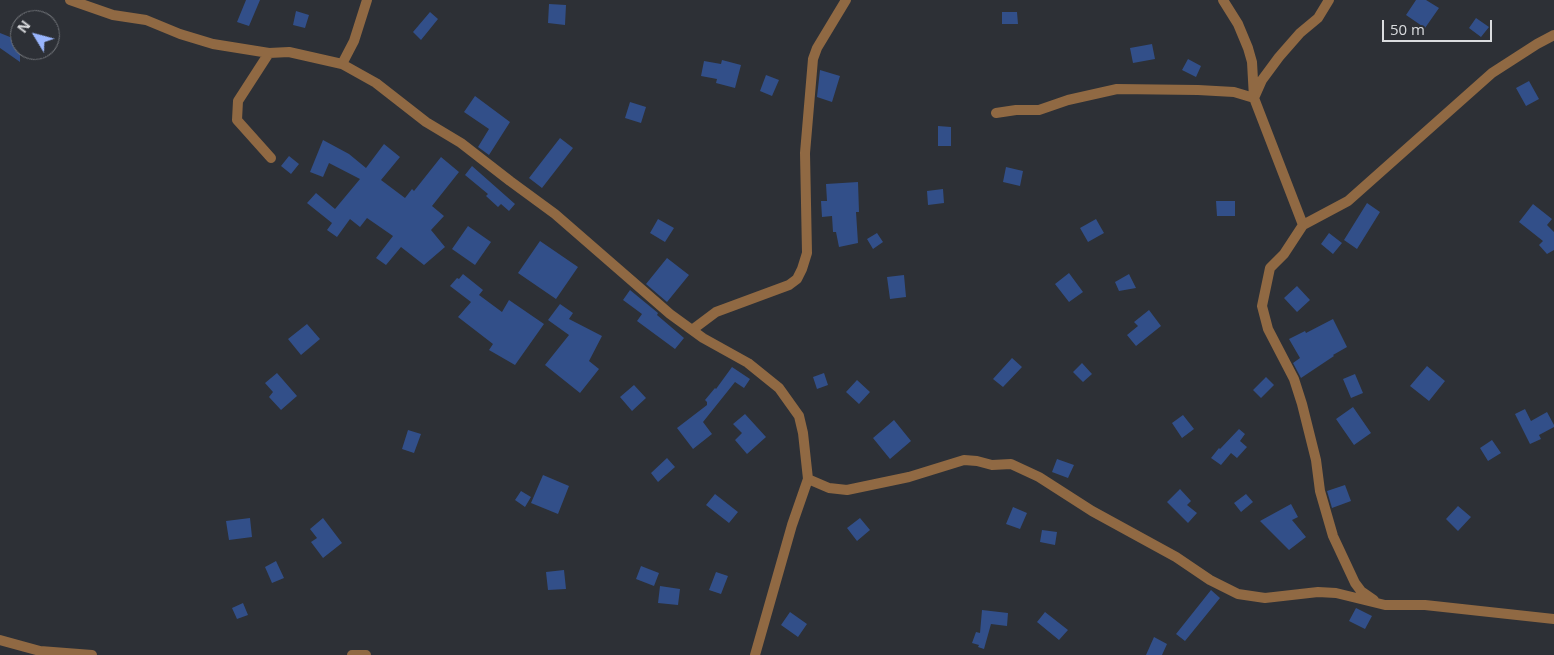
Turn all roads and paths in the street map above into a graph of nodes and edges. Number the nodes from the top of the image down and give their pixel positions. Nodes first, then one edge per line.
1 (70, 0) edge
2 (367, 0) edge
3 (846, 0) edge
4 (1223, 0) edge
5 (1329, 0) edge
6 (1554, 35) edge
7 (269, 53) junction
8 (342, 64) junction
9 (1254, 98) junction
10 (996, 113) dead end
11 (271, 158) dead end
12 (1303, 225) junction
13 (692, 330) junction
14 (808, 479) junction
15 (1385, 605) junction
16 (1554, 619) edge
17 (0, 640) edge
18 (92, 655) edge
19 (352, 655) edge
20 (366, 655) edge
21 (755, 655) edge

1 - 7 street
2 - 8 street
3 - 13 street
4 - 9 street
5 - 9 street
6 - 12 street
7 - 8 street
7 - 11 street
8 - 13 street
9 - 10 street
9 - 12 street
12 - 15 street
13 - 14 street
14 - 15 street
14 - 21 street
15 - 16 street
17 - 18 street
19 - 20 street

